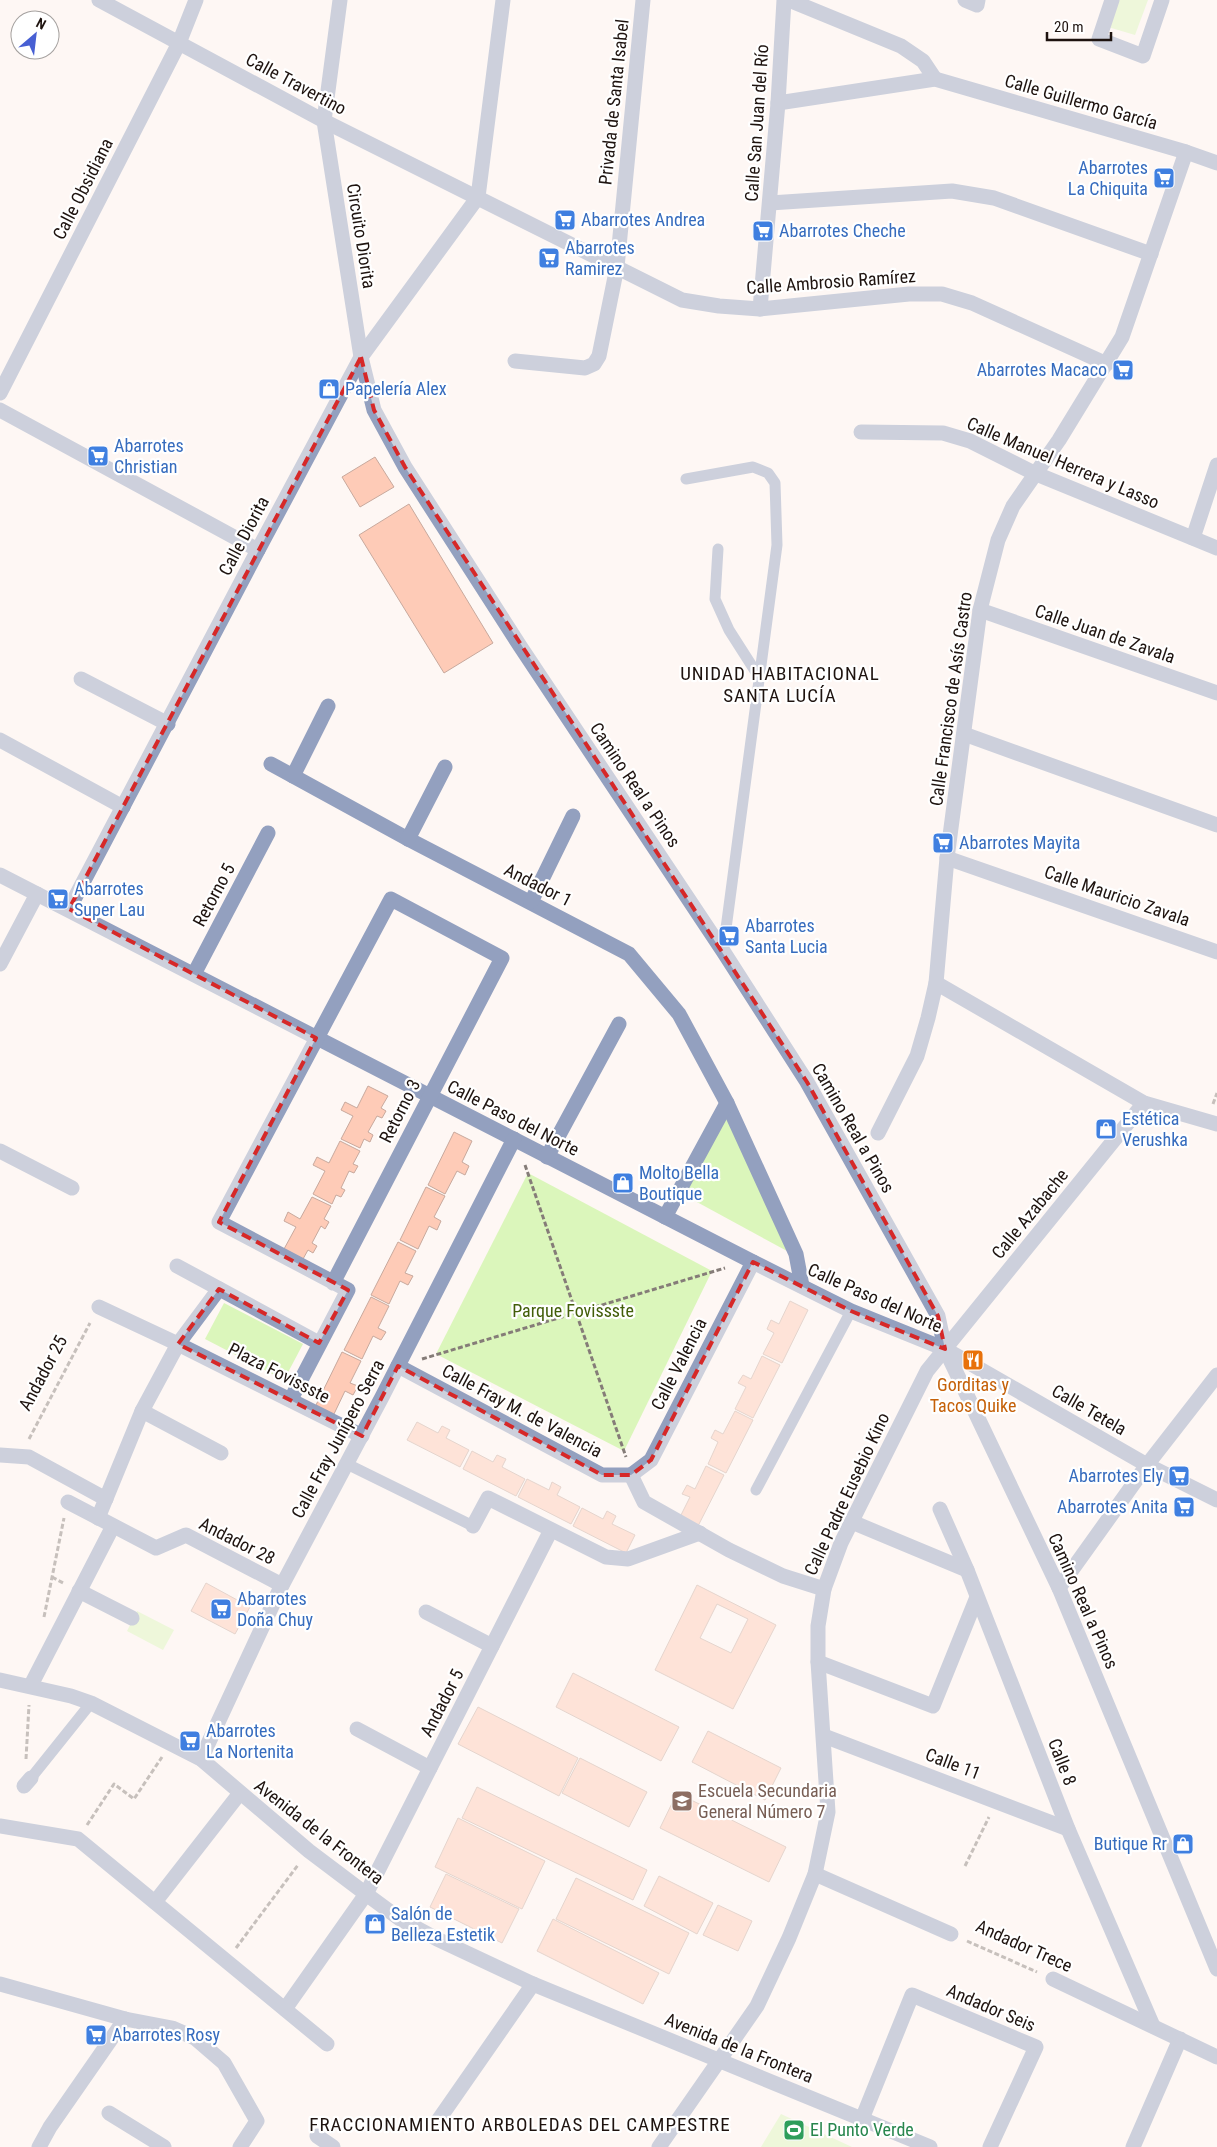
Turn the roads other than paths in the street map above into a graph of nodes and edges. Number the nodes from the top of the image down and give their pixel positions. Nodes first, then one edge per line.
1 (99, 0) edge
2 (196, 0) edge
3 (340, 0) edge
4 (503, 0) edge
5 (643, 0) edge
6 (784, 0) edge
7 (789, 0) edge
8 (965, 0) edge
9 (978, 0) edge
10 (1112, 0) edge
11 (1162, 0) edge
12 (179, 43) junction
13 (935, 79) junction
14 (778, 103) junction
15 (324, 121) junction
16 (1186, 152) junction
17 (1217, 163) edge
18 (478, 197) junction
19 (770, 203) junction
20 (1151, 254) junction
21 (617, 267) junction
22 (760, 309) junction
23 (361, 358) junction
24 (515, 361) dead end
25 (1107, 364) junction
26 (0, 393) edge
27 (0, 410) edge
28 (860, 432) dead end
29 (1217, 465) edge
30 (1034, 474) junction
31 (686, 479) dead end
32 (1193, 538) junction
33 (1217, 548) edge
34 (718, 549) dead end
35 (258, 550) junction
36 (980, 610) junction
37 (759, 676) junction
38 (81, 679) dead end
39 (1217, 693) edge
40 (328, 706) dead end
41 (168, 724) junction
42 (964, 734) junction
43 (0, 740) edge
44 (271, 764) dead end
45 (445, 767) dead end
46 (293, 776) junction
47 (124, 807) junction
48 (573, 816) dead end
49 (1217, 824) edge
50 (268, 833) dead end
51 (408, 839) junction
52 (947, 858) junction
53 (0, 875) edge
54 (37, 894) junction
55 (530, 902) junction
56 (69, 909) junction
57 (723, 952) junction
58 (1217, 952) edge
59 (0, 964) edge
60 (194, 974) junction
61 (936, 984) junction
62 (619, 1024) dead end
63 (316, 1038) junction
64 (429, 1096) junction
65 (728, 1103) junction
66 (1144, 1103) junction
67 (1217, 1124) edge
68 (878, 1133) dead end
69 (514, 1139) junction
70 (0, 1151) edge
71 (547, 1157) junction
72 (72, 1188) dead end
73 (665, 1217) junction
74 (753, 1262) junction
75 (177, 1266) dead end
76 (333, 1283) junction
77 (802, 1286) junction
78 (219, 1289) junction
79 (99, 1307) road end
80 (851, 1311) junction
81 (319, 1343) junction
82 (178, 1344) junction
83 (945, 1349) junction
84 (398, 1366) junction
85 (1217, 1375) edge
86 (291, 1399) junction
87 (142, 1411) junction
88 (362, 1436) junction
89 (221, 1453) dead end
90 (0, 1455) edge
91 (347, 1464) junction
92 (1147, 1465) junction
93 (631, 1476) junction
94 (756, 1490) dead end
95 (106, 1500) junction
96 (1217, 1500) edge
97 (68, 1502) road end
98 (940, 1509) dead end
99 (98, 1518) junction
100 (852, 1522) junction
101 (113, 1526) junction
102 (473, 1526) joint
103 (551, 1530) junction
104 (700, 1533) junction
105 (967, 1570) junction
106 (282, 1585) junction
107 (1058, 1588) junction
108 (824, 1589) junction
109 (79, 1591) junction
110 (977, 1597) junction
111 (426, 1612) dead end
112 (132, 1618) dead end
113 (492, 1646) junction
114 (818, 1662) junction
115 (0, 1680) edge
116 (31, 1685) junction
117 (91, 1703) junction
118 (357, 1729) dead end
119 (824, 1736) junction
120 (201, 1759) junction
121 (430, 1768) junction
122 (28, 1782) dead end
123 (240, 1794) junction
124 (0, 1826) edge
125 (1068, 1829) junction
126 (815, 1874) junction
127 (366, 1894) junction
128 (155, 1902) junction
129 (951, 1934) road end
130 (1217, 1969) edge
131 (1053, 1979) road end
132 (0, 1984) edge
133 (533, 1984) junction
134 (284, 2009) junction
135 (125, 2018) junction
136 (1153, 2026) junction
137 (1180, 2039) junction
138 (327, 2044) dead end
139 (1217, 2057) edge
140 (720, 2060) junction
141 (110, 2113) dead end
142 (862, 2119) junction
143 (437, 2122) dead end
144 (317, 2136) dead end
145 (39, 2147) edge
146 (164, 2147) edge
147 (240, 2147) edge
148 (333, 2147) edge
149 (659, 2147) edge
150 (930, 2147) edge
151 (990, 2147) edge
152 (1133, 2147) edge

1 - 12 street, Calle Travertino
2 - 12 street, Calle Obsidiana
3 - 15 street, Circuito Diorita
4 - 18 street
5 - 21 street, Privada de Santa Isabel
6 - 14 street, Calle San Juan del Río
7 - 13 street
8 - 9 street
10 - 11 street
12 - 15 street, Calle Travertino
12 - 26 street, Calle Obsidiana
13 - 14 street, Calle Guillermo García
13 - 16 street, Calle Guillermo García
14 - 19 street, Calle San Juan del Río
15 - 18 street, Calle Travertino
15 - 23 street, Circuito Diorita
16 - 17 street, Calle Guillermo García
16 - 20 street, Calle Francisco de Asís Castro
18 - 21 street, Calle Ambrosio Ramírez
18 - 23 street, Calle Diorita
19 - 20 street
19 - 22 street, Calle San Juan del Río
20 - 25 street, Calle Francisco de Asís Castro
21 - 22 street, Calle Ambrosio Ramírez
21 - 24 street, Privada de Santa Isabel
22 - 25 street, Calle Ambrosio Ramírez
23 - 35 street, Calle Diorita
23 - 57 street, Camino Real a Pinos
25 - 30 street, Calle Francisco de Asís Castro
27 - 35 street
28 - 30 street, Calle Manuel Herrera y Lasso
29 - 32 street
30 - 32 street, Calle Manuel Herrera y Lasso
30 - 36 street, Calle Francisco de Asís Castro
31 - 37 lane
32 - 33 street, Calle Manuel Herrera y Lasso
34 - 37 lane
35 - 41 street, Calle Diorita
36 - 39 street, Calle Juan de Zavala
36 - 42 street, Calle Francisco de Asís Castro
37 - 57 lane
38 - 41 street
40 - 46 street
41 - 47 street, Calle Diorita
42 - 49 street
42 - 52 street, Calle Francisco de Asís Castro
43 - 47 street
44 - 46 street, Andador 1
45 - 51 street
46 - 51 street, Andador 1
47 - 56 street, Calle Diorita
48 - 55 street
50 - 60 street, Retorno 5
51 - 55 street, Andador 1
52 - 58 street, Calle Mauricio Zavala
52 - 61 street, Calle Francisco de Asís Castro
53 - 54 street, Calle Paso del Norte
54 - 56 street, Calle Paso del Norte
54 - 59 street
55 - 65 street, Andador 1
56 - 60 street, Calle Paso del Norte
57 - 83 street, Camino Real a Pinos
60 - 63 street, Calle Paso del Norte
61 - 66 street
61 - 68 street, Calle Francisco de Asís Castro
62 - 71 street
63 - 64 street, Calle Paso del Norte
63 - 64 street, Retorno 3
63 - 76 street
64 - 69 street, Calle Paso del Norte
64 - 76 street, Retorno 3
65 - 73 street
65 - 77 street, Andador 1
66 - 67 street
66 - 83 street, Calle Azabache
69 - 71 street, Calle Paso del Norte
69 - 84 street, Calle Fray Junípero Serra
70 - 72 street
71 - 73 street, Calle Paso del Norte
73 - 74 street, Calle Paso del Norte
74 - 77 street, Calle Paso del Norte
74 - 93 street, Calle Valencia
75 - 78 street
76 - 81 street
77 - 80 street, Calle Paso del Norte
78 - 81 street
78 - 82 street
79 - 82 street, Plaza Fovissste
80 - 83 street, Calle Paso del Norte
80 - 94 lane
81 - 86 street
82 - 86 street, Plaza Fovissste
82 - 87 street
83 - 92 street, Calle Tetela
83 - 100 street, Calle Padre Eusebio Kino
83 - 107 street, Camino Real a Pinos
84 - 88 street, Calle Fray Junípero Serra
84 - 93 street, Calle Fray M. de Valencia
85 - 92 street
86 - 88 street, Plaza Fovissste
87 - 89 street
87 - 95 street
88 - 91 street, Calle Fray Junípero Serra
90 - 95 street
91 - 102 lane
91 - 106 street, Calle Fray Junípero Serra
92 - 96 street, Calle Tetela
92 - 107 street
93 - 104 street
95 - 99 street
97 - 99 street, Andador 28
98 - 105 street, Calle 8
99 - 101 street, Andador 28
100 - 105 street
100 - 108 street, Calle Padre Eusebio Kino
101 - 106 street, Andador 28
101 - 109 street
102 - 103 street
103 - 104 street
103 - 113 street, Andador 5
104 - 108 street
105 - 110 street, Calle 8
106 - 120 street, Calle Fray Junípero Serra
107 - 130 street, Camino Real a Pinos
108 - 114 street, Calle Padre Eusebio Kino
109 - 112 street
109 - 116 street
110 - 114 street
110 - 125 street, Calle 8
111 - 113 street
113 - 121 street, Andador 5
114 - 119 street, Calle Padre Eusebio Kino
115 - 116 street, Avenida de la Frontera
116 - 117 street, Avenida de la Frontera
117 - 120 street, Avenida de la Frontera
117 - 122 lane
118 - 121 street
119 - 125 street, Calle 11
119 - 126 street, Calle Padre Eusebio Kino
120 - 123 street, Avenida de la Frontera
121 - 127 street, Andador 5
123 - 127 street, Avenida de la Frontera
123 - 128 street
124 - 128 street
125 - 136 street, Calle 8
126 - 129 street, Andador Trece
126 - 140 street, Calle Padre Eusebio Kino
127 - 133 street, Avenida de la Frontera
127 - 134 street, Andador 5
128 - 134 street
131 - 136 street, Andador Trece
132 - 135 street
133 - 140 street, Avenida de la Frontera
133 - 143 street
134 - 138 street
135 - 145 street
135 - 147 street
136 - 137 street, Andador Trece
137 - 139 street, Andador Trece
137 - 152 street
140 - 142 street, Avenida de la Frontera
140 - 149 street, Calle Padre Eusebio Kino
141 - 146 street
142 - 150 street, Avenida de la Frontera
142 - 151 street, Andador Seis
144 - 148 street

